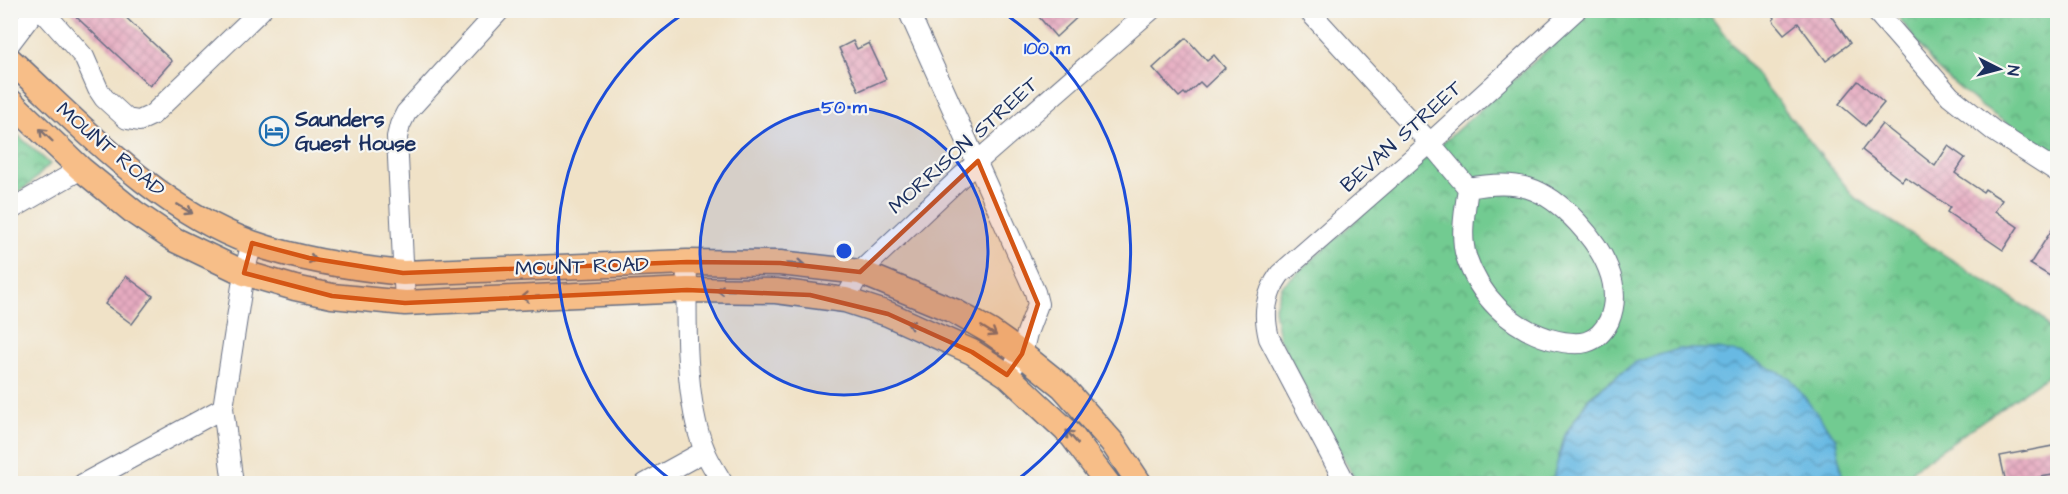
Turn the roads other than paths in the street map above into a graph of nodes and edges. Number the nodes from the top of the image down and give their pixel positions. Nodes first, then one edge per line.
1 (35, 10) edge
2 (42, 10) edge
3 (261, 10) edge
4 (500, 10) edge
5 (908, 10) edge
6 (1151, 10) edge
7 (1308, 10) edge
8 (1576, 10) edge
9 (1875, 10) edge
10 (10, 43) edge
11 (10, 60) edge
12 (10, 101) edge
13 (1430, 143) junction
14 (978, 161) junction
15 (81, 169) junction
16 (2058, 172) edge
17 (1468, 188) junction
18 (10, 210) edge
19 (252, 243) junction
20 (687, 262) junction
21 (860, 272) junction
22 (244, 273) junction
23 (403, 273) junction
24 (687, 290) junction
25 (845, 300) junction
26 (405, 303) junction
27 (1022, 354) junction
28 (1007, 375) junction
29 (223, 408) junction
30 (705, 451) junction
31 (83, 483) edge
32 (233, 483) edge
33 (645, 483) edge
34 (723, 483) edge
35 (1108, 483) edge
36 (1140, 483) edge
37 (1346, 483) edge

1 - 10 street
2 - 3 street
4 - 23 street
5 - 14 street
6 - 14 street, MORRISON STREET
7 - 13 street
8 - 13 street, BEVAN STREET
9 - 16 street
11 -> 19 main road, MOUNT ROAD
15 -> 12 main road, MOUNT ROAD
13 - 17 street
13 - 37 street, BEVAN STREET
14 - 21 street, MORRISON STREET
14 - 27 street
15 - 18 street
15 - 22 main road, MOUNT ROAD
17 - 17 street
19 - 22 street
19 -> 23 main road, MOUNT ROAD
20 -> 21 main road, MOUNT ROAD
20 - 23 main road, MOUNT ROAD
20 - 24 street
21 - 25 street, MORRISON STREET
21 -> 27 main road, MOUNT ROAD
22 - 26 main road, MOUNT ROAD
22 - 29 street
23 - 26 street
25 -> 24 main road, MOUNT ROAD
24 -> 26 main road, MOUNT ROAD
24 - 30 street
28 -> 25 main road, MOUNT ROAD
27 - 28 street
27 - 36 main road, MOUNT ROAD
35 -> 28 main road, MOUNT ROAD
29 - 31 street
29 - 32 street
30 - 33 street
30 - 34 street

